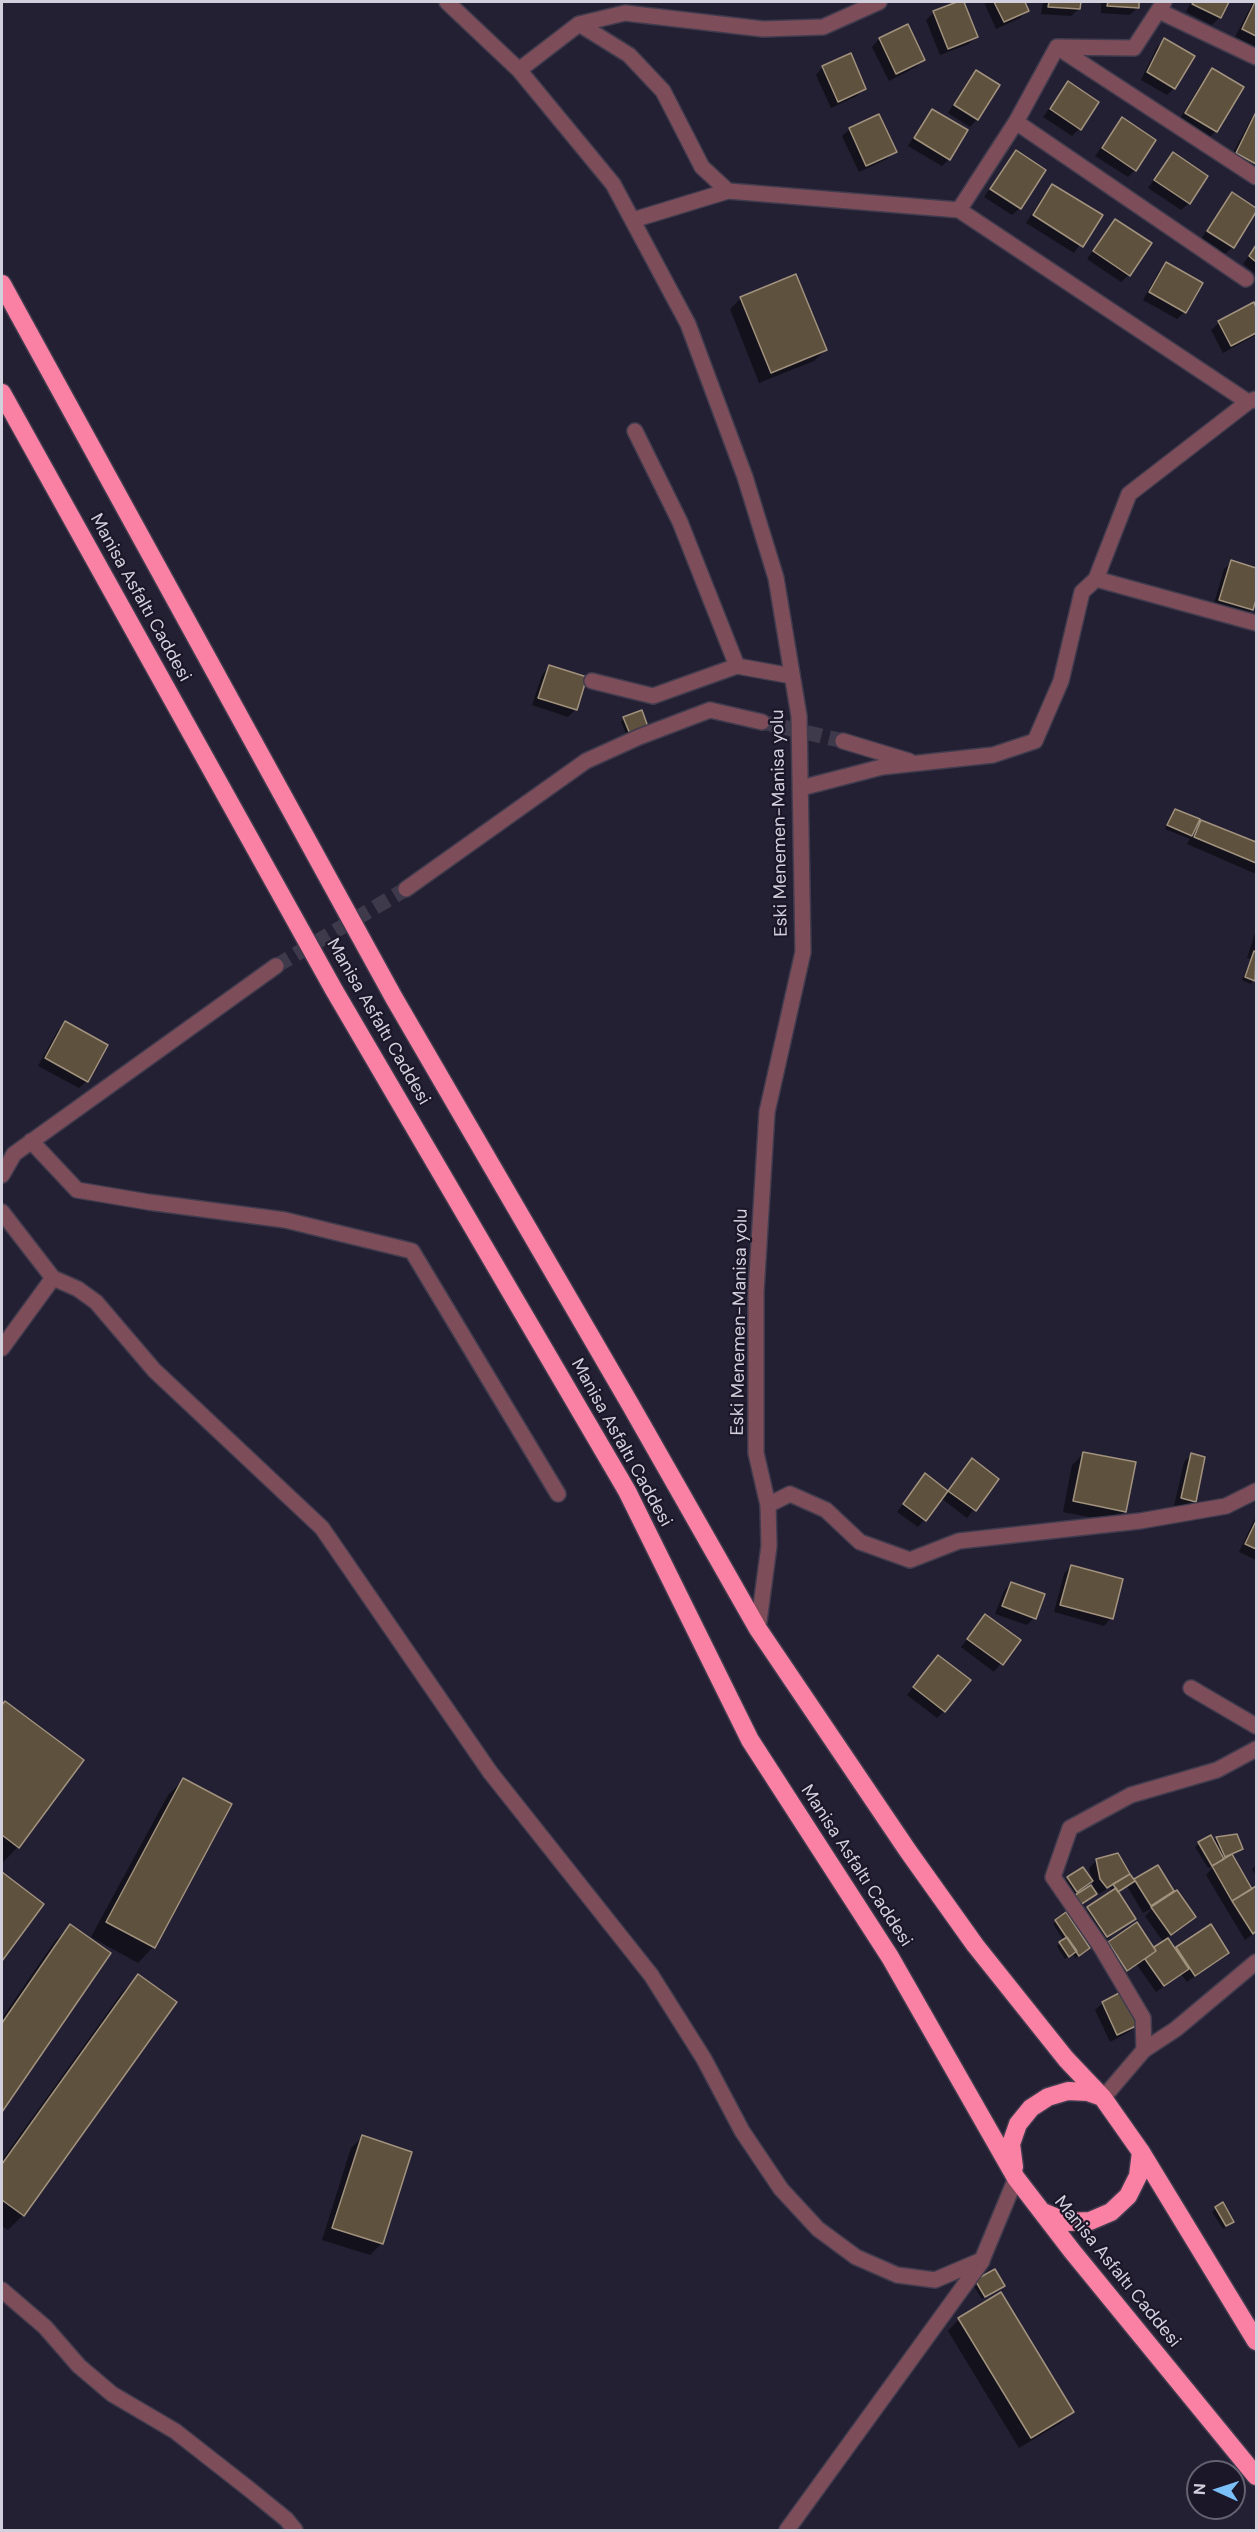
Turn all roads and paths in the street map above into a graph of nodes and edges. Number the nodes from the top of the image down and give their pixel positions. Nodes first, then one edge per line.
1 (447, 2) edge
2 (879, 2) edge
3 (1161, 6) edge
4 (579, 24) junction
5 (1057, 47) junction
6 (1257, 57) edge
7 (519, 70) junction
8 (1016, 122) junction
9 (1257, 177) edge
10 (728, 191) junction
11 (959, 210) junction
12 (633, 220) junction
13 (1246, 279) dead end
14 (2, 284) edge
15 (2, 393) edge
16 (1252, 400) edge
17 (635, 431) dead end
18 (1096, 579) junction
19 (1257, 623) edge
20 (737, 666) junction
21 (792, 676) junction
22 (592, 681) dead end
23 (762, 722) tunnel mouth
24 (843, 741) tunnel mouth
25 (916, 764) junction
26 (801, 788) junction
27 (406, 889) tunnel mouth
28 (276, 966) tunnel mouth
29 (32, 1141) junction
30 (2, 1175) edge
31 (2, 1212) edge
32 (53, 1278) junction
33 (2, 1348) edge
34 (1257, 1491) edge
35 (558, 1494) dead end
36 (768, 1505) junction
37 (758, 1629) junction
38 (1191, 1688) dead end
39 (1257, 1726) edge
40 (1257, 1749) edge
41 (1257, 1962) edge
42 (1144, 2050) junction
43 (1103, 2098) junction
44 (1140, 2151) junction
45 (1016, 2178) junction
46 (1041, 2211) junction
47 (982, 2260) junction
48 (2, 2290) edge
49 (1257, 2341) edge
50 (1257, 2476) edge
51 (294, 2530) edge
52 (787, 2530) edge

1 - 7 street, Eski Menemen-Manisa yolu
2 - 4 street
3 - 5 street
3 - 6 street
4 - 7 street
4 - 10 street
5 - 8 street
5 - 9 street
7 - 12 street, Eski Menemen-Manisa yolu
8 - 11 street
8 - 13 street
10 - 11 street
10 - 12 street
11 - 16 street
12 - 21 street, Eski Menemen-Manisa yolu
14 - 37 highway, Manisa Asfaltı Caddesi
15 - 45 highway, Manisa Asfaltı Caddesi
16 - 18 street
17 - 20 street
18 - 19 street
18 - 25 street
20 - 21 street
20 - 22 street
21 - 26 street, Eski Menemen-Manisa yolu
23 - 27 street
24 - 25 street
25 - 26 street
26 - 36 street, Eski Menemen-Manisa yolu
28 - 29 street
29 - 30 street
29 - 35 street
31 - 32 street
32 - 33 street
32 - 47 street
34 - 36 street
36 - 37 street, Eski Menemen-Manisa yolu
37 - 43 highway, Manisa Asfaltı Caddesi
38 - 39 street
40 - 42 street
41 - 42 street
42 - 43 street
43 - 44 highway, Manisa Asfaltı Caddesi
43 - 45 highway
44 - 46 highway
44 - 49 highway, Manisa Asfaltı Caddesi
45 - 46 highway, Manisa Asfaltı Caddesi
45 - 47 street
46 - 50 highway, Manisa Asfaltı Caddesi
47 - 52 street
48 - 51 street

